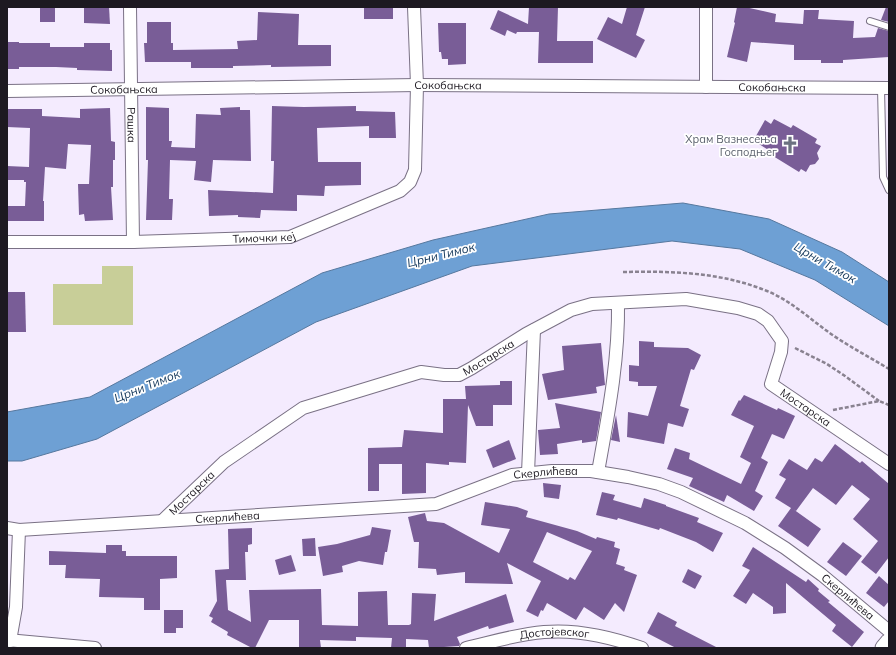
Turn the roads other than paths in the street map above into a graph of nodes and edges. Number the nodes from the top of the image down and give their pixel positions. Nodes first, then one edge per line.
1 (130, 7) edge
2 (414, 7) edge
3 (706, 7) edge
4 (870, 21) dead end
5 (889, 27) edge
6 (417, 85) junction
7 (706, 87) junction
8 (885, 88) edge
9 (131, 90) junction
10 (7, 92) edge
11 (889, 190) edge
12 (7, 242) edge
13 (133, 242) junction
14 (618, 303) junction
15 (534, 330) junction
16 (889, 464) edge
17 (598, 472) junction
18 (528, 473) junction
19 (162, 521) junction
20 (7, 528) edge
21 (19, 530) junction
22 (889, 631) edge
23 (8, 641) edge
24 (889, 642) edge
25 (95, 648) edge
26 (466, 648) edge
27 (642, 648) edge
28 (884, 648) edge

1 - 9 street, Рашка
2 - 6 street, Тимочки кеј
3 - 7 street
4 - 5 lane
6 - 7 street, Сокобањска
6 - 9 street, Сокобањска
6 - 13 street, Тимочки кеј
7 - 8 street, Сокобањска
8 - 11 lane
9 - 10 street, Сокобањска
9 - 13 street, Рашка
12 - 13 street, Тимочки кеј
14 - 15 street, Мостарска
14 - 16 street, Мостарска
14 - 17 street
15 - 18 street
15 - 19 street, Мостарска
17 - 18 street, Скерлићева
17 - 22 street, Скерлићева
18 - 19 street, Скерлићева
19 - 21 street, Мостарска
20 - 21 street, Мостарска
21 - 23 street
23 - 25 street
24 - 28 street
26 - 27 street, Достојевског

